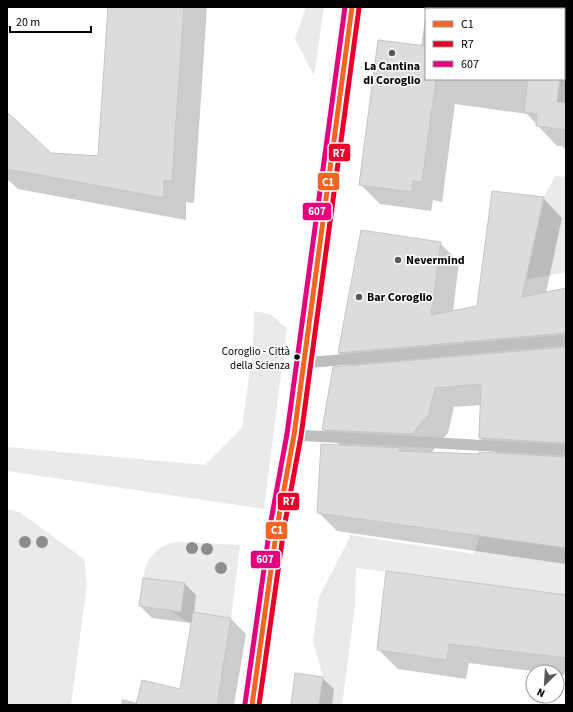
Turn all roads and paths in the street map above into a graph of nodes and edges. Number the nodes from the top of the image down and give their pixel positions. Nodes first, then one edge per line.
1 (352, 7) edge
2 (566, 340) edge
3 (304, 362) junction
4 (294, 435) junction
5 (566, 450) edge
6 (252, 705) edge

1 - 3 street
2 - 3 lane
3 - 4 street
4 - 5 lane
4 - 6 street

